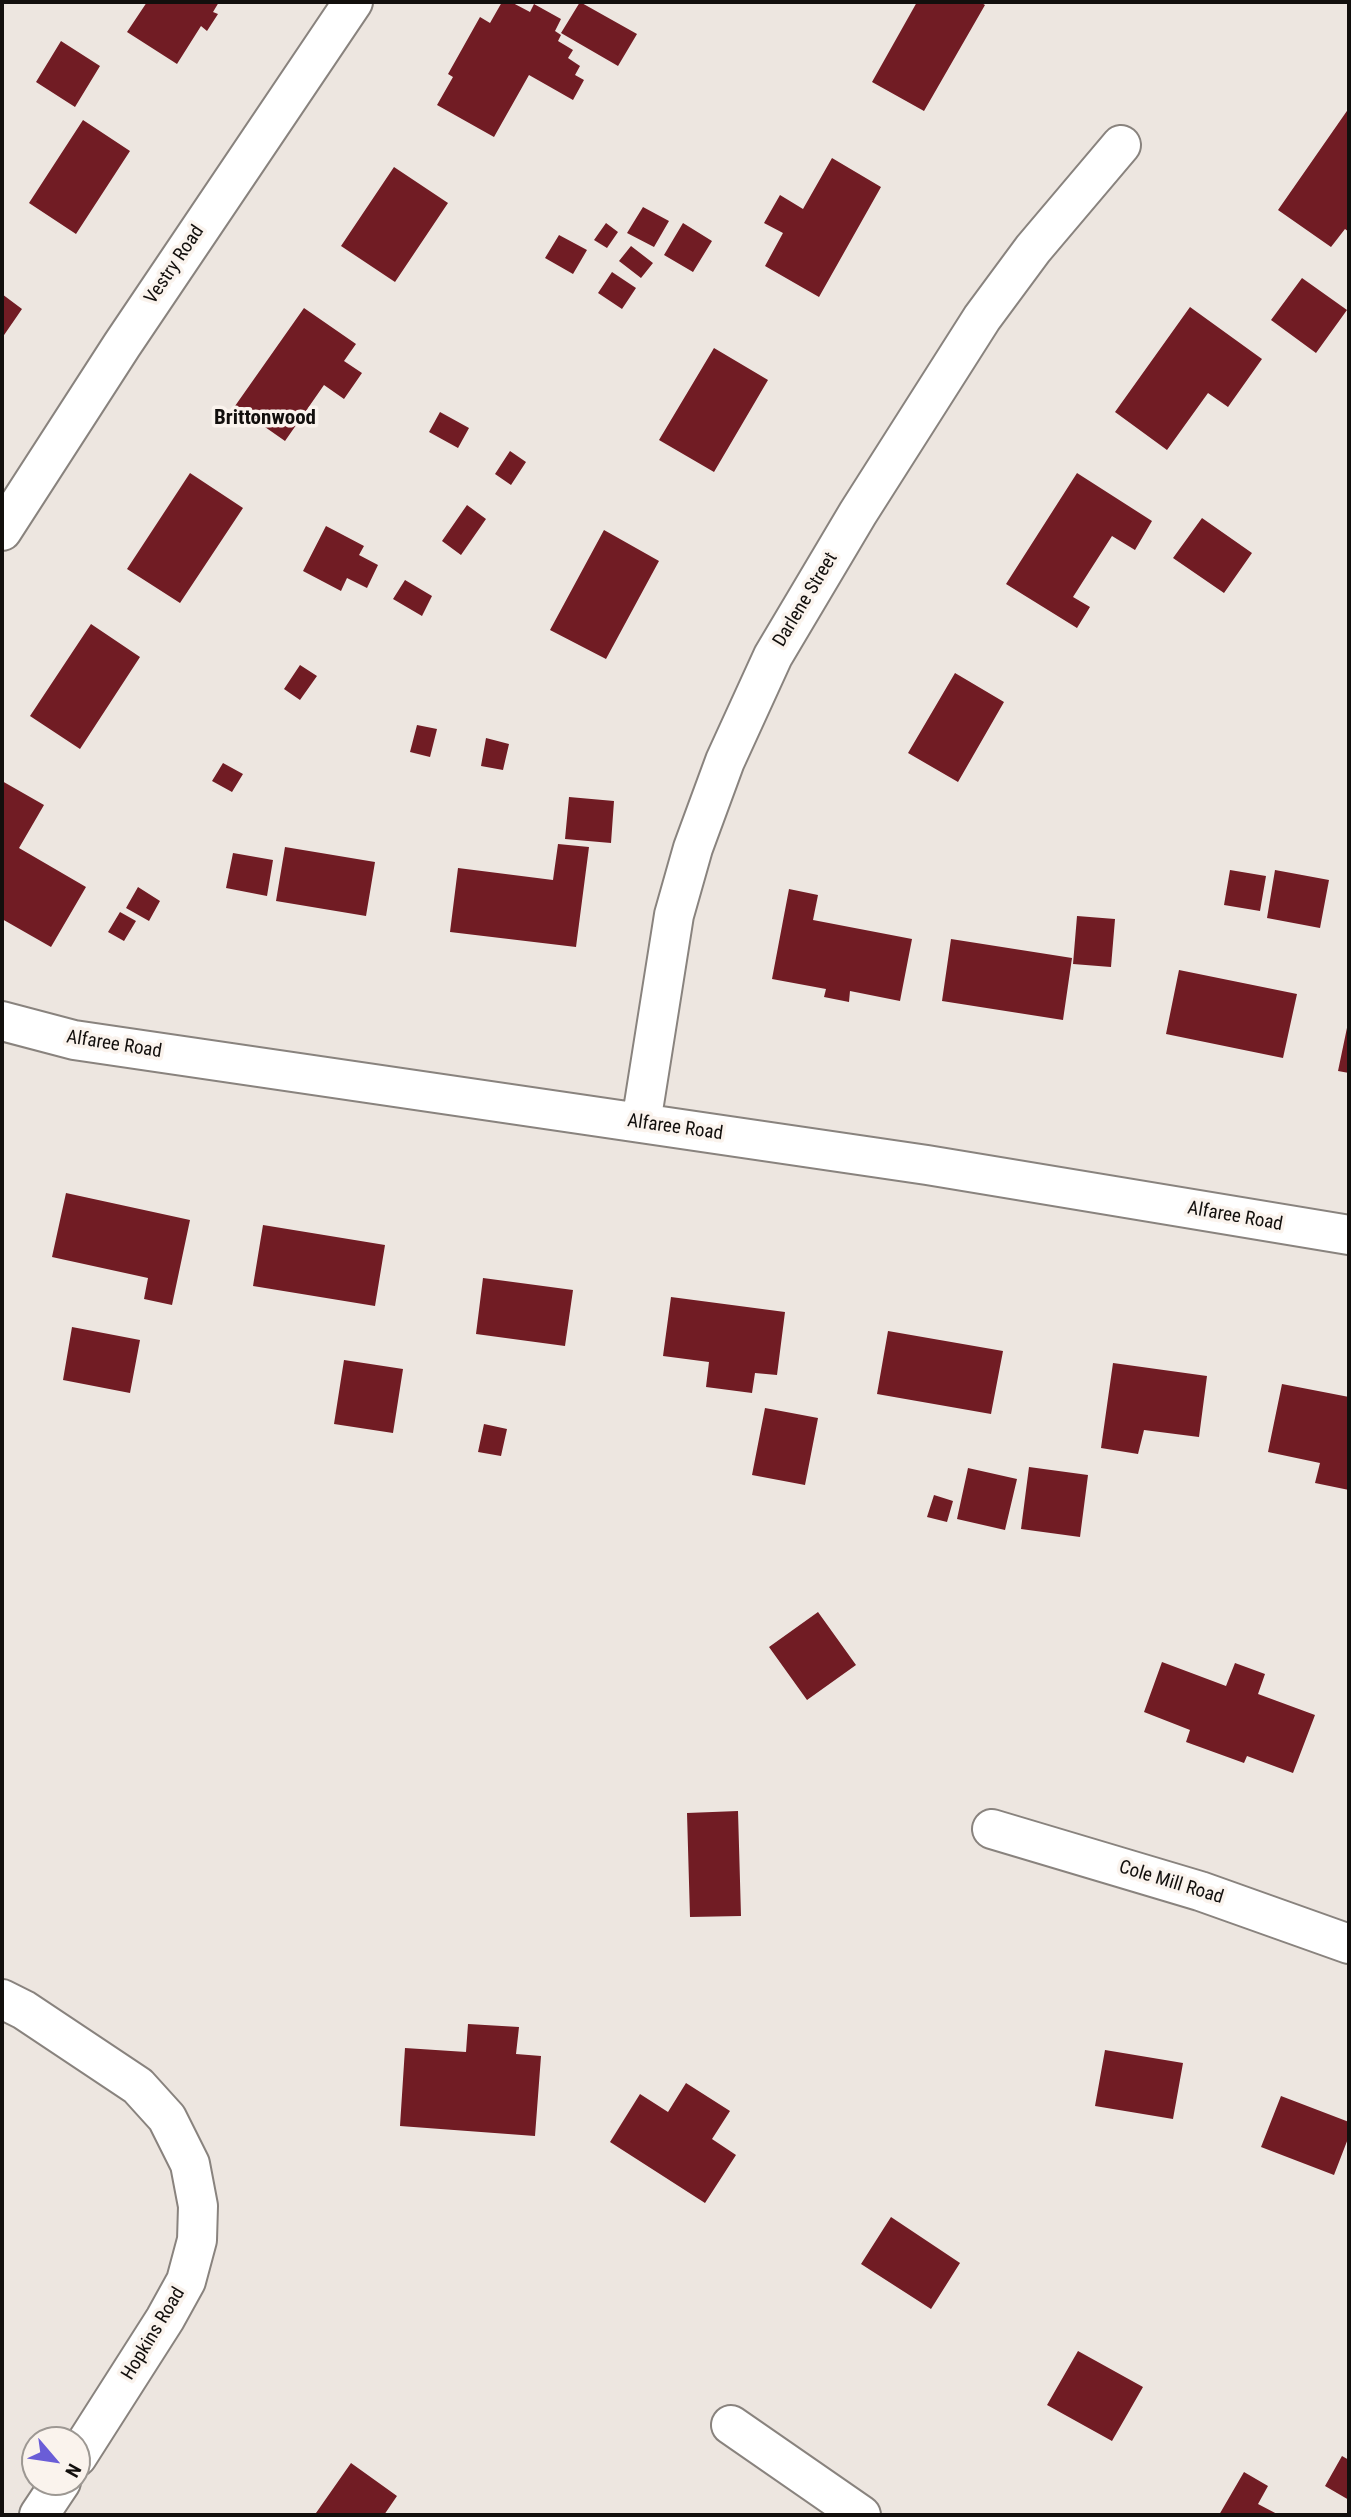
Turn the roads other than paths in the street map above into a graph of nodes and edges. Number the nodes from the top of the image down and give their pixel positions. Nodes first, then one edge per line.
1 (353, 2) edge
2 (1121, 145) dead end
3 (2, 531) edge
4 (2, 1021) edge
5 (641, 1123) junction
6 (1349, 1235) edge
7 (992, 1829) dead end
8 (1349, 1944) edge
9 (2, 1998) edge
10 (731, 2425) dead end
11 (91, 2434) edge
12 (52, 2496) edge
13 (39, 2515) edge
14 (861, 2515) edge

1 - 3 street, Vestry Road
2 - 5 street, Darlene Street
4 - 5 street, Alfaree Road
5 - 6 street, Alfaree Road
7 - 8 street, Cole Mill Road
9 - 11 street, Hopkins Road
10 - 14 street
12 - 13 street

